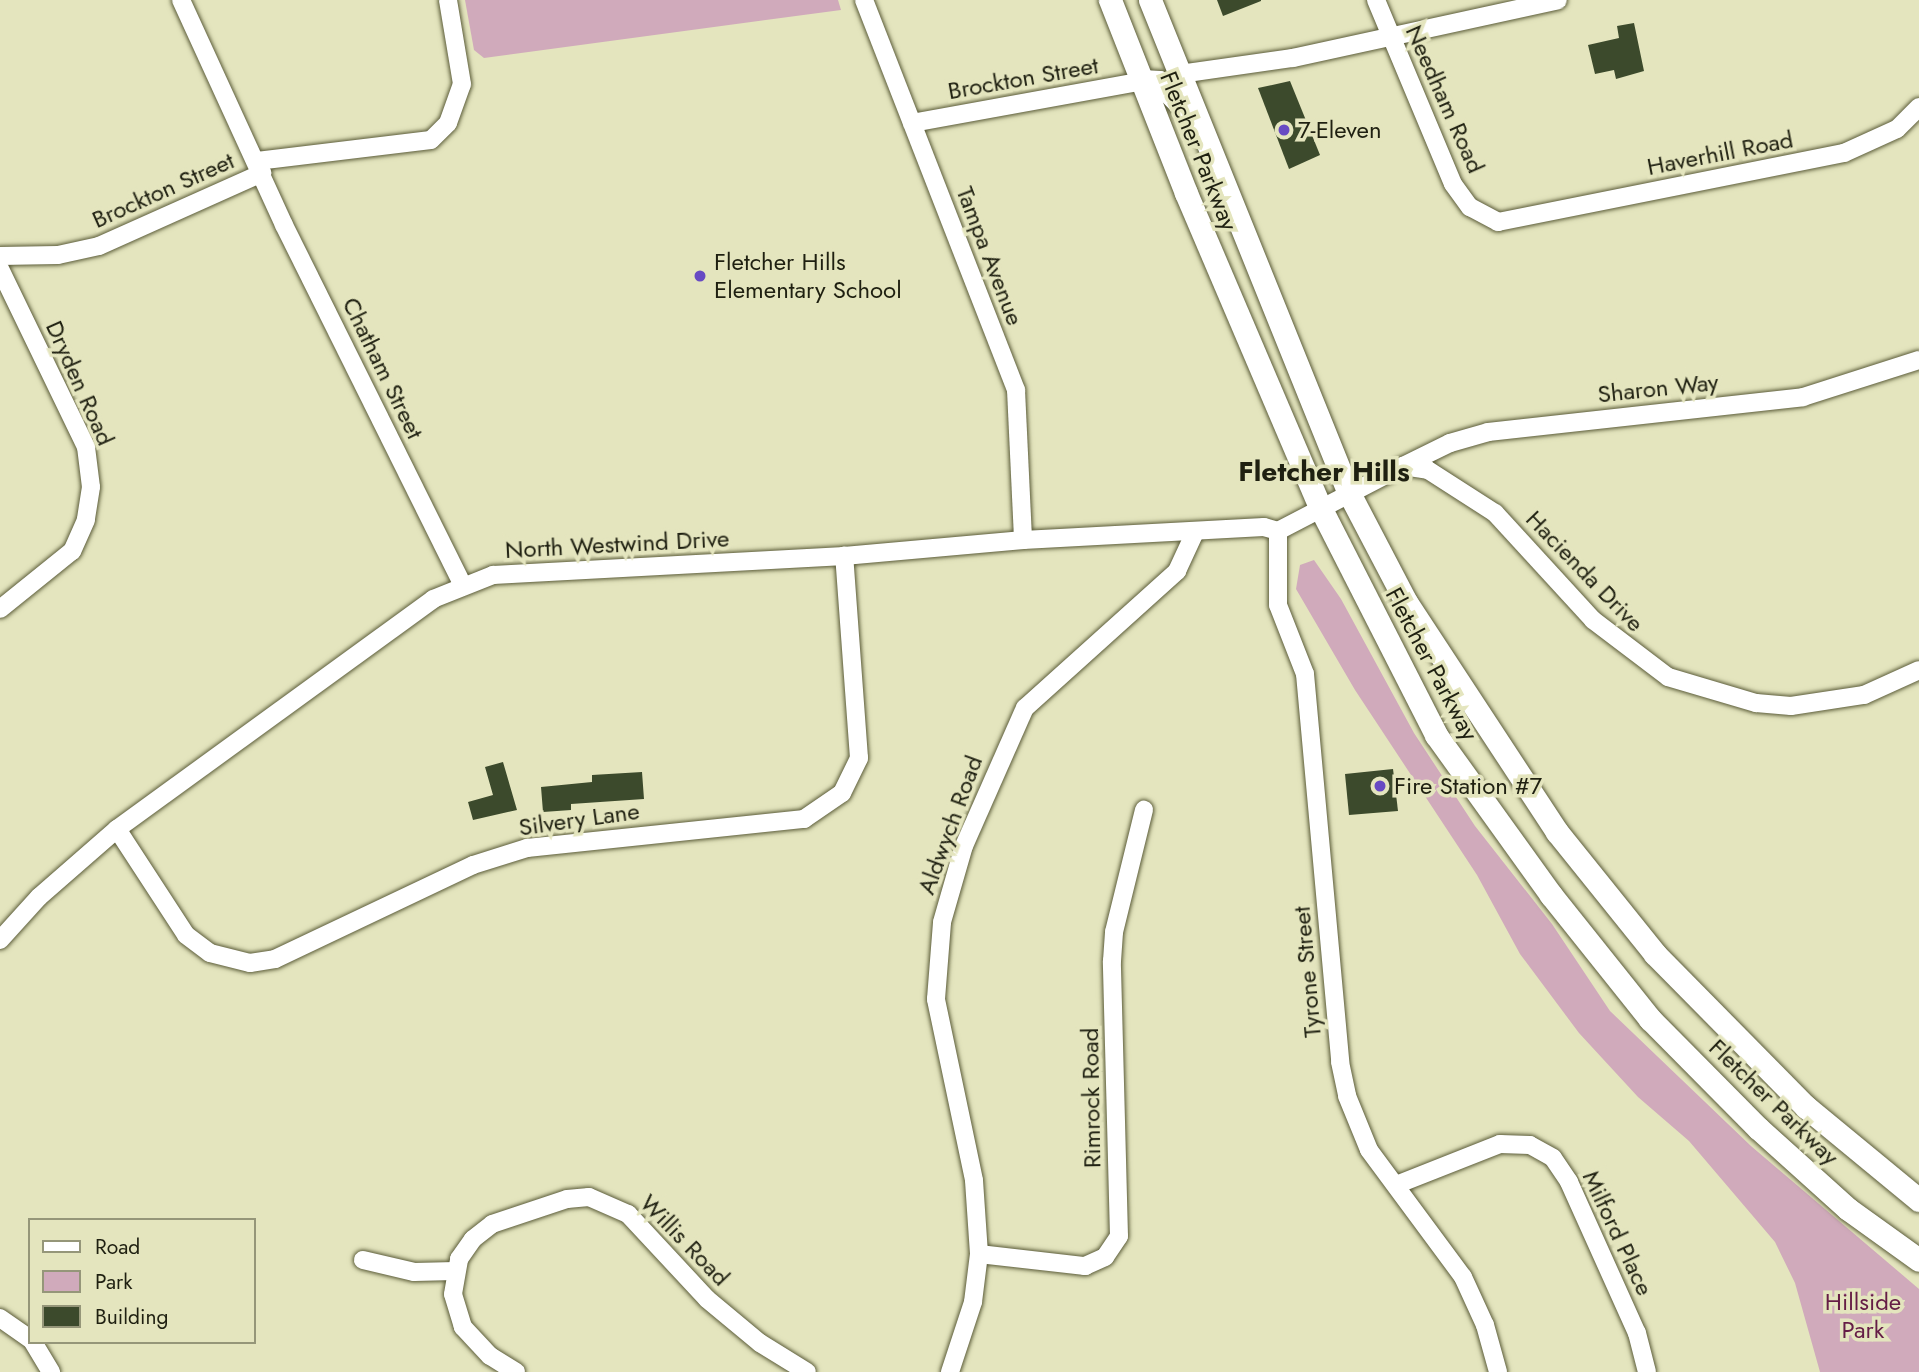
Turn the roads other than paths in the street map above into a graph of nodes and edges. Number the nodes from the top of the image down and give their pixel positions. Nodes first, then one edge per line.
1 (181, 0) edge
2 (448, 0) edge
3 (864, 0) edge
4 (1110, 0) edge
5 (1150, 0) edge
6 (1376, 0) edge
7 (1558, 0) edge
8 (1123, 33) junction
9 (1390, 35) junction
10 (1180, 74) junction
11 (1142, 81) junction
12 (1919, 107) edge
13 (912, 123) junction
14 (1203, 130) junction
15 (259, 167) junction
16 (1517, 219) joint
17 (0, 256) edge
18 (0, 270) edge
19 (1919, 360) edge
20 (1403, 466) junction
21 (1348, 491) junction
22 (1320, 507) junction
23 (1278, 531) junction
24 (1195, 532) junction
25 (1023, 540) junction
26 (844, 556) junction
27 (463, 584) junction
28 (0, 609) edge
29 (1919, 670) edge
30 (1144, 810) dead end
31 (117, 829) junction
32 (0, 940) edge
33 (1396, 1185) junction
34 (1919, 1200) edge
35 (979, 1254) junction
36 (363, 1260) dead end
37 (1919, 1261) edge
38 (455, 1271) junction
39 (0, 1318) edge
40 (28, 1338) edge
41 (34, 1344) edge
42 (51, 1372) edge
43 (516, 1372) edge
44 (807, 1372) edge
45 (950, 1372) edge
46 (1498, 1372) edge
47 (1647, 1372) edge

1 - 15 street, Chatham Street
2 - 15 street, Brockton Street
3 - 13 street, Tampa Avenue
4 - 8 main road, Fletcher Parkway
5 - 10 main road, Fletcher Parkway
6 - 9 street, Needham Road
7 - 9 street
8 - 10 main road
8 - 11 main road, Fletcher Parkway
9 - 10 street
9 - 16 street, Needham Road
10 - 14 main road, Fletcher Parkway
11 - 13 street, Brockton Street
11 - 14 main road
11 - 22 main road, Fletcher Parkway
12 - 16 street, Haverhill Road
13 - 25 street, Tampa Avenue
14 - 21 main road, Fletcher Parkway
15 - 17 street, Brockton Street
15 - 27 street, Chatham Street
18 - 28 street, Dryden Road
19 - 20 street, Sharon Way
20 - 21 street
20 - 29 street, Hacienda Drive
21 - 22 street
21 - 34 main road, Fletcher Parkway
22 - 23 street
22 - 37 main road, Fletcher Parkway
23 - 24 street, North Westwind Drive
23 - 33 street, Tyrone Street
24 - 25 street, North Westwind Drive
24 - 35 street, Aldwych Road
25 - 26 street, North Westwind Drive
26 - 27 street, North Westwind Drive
26 - 31 street, Silvery Lane
27 - 31 street, North Westwind Drive
30 - 35 street, Rimrock Road
31 - 32 street, North Westwind Drive
33 - 46 street, Tyrone Street
33 - 47 street, Milford Place
35 - 45 street, Aldwych Road
36 - 38 street
38 - 43 street, Willis Road
38 - 44 street, Willis Road
39 - 40 street
41 - 42 street

